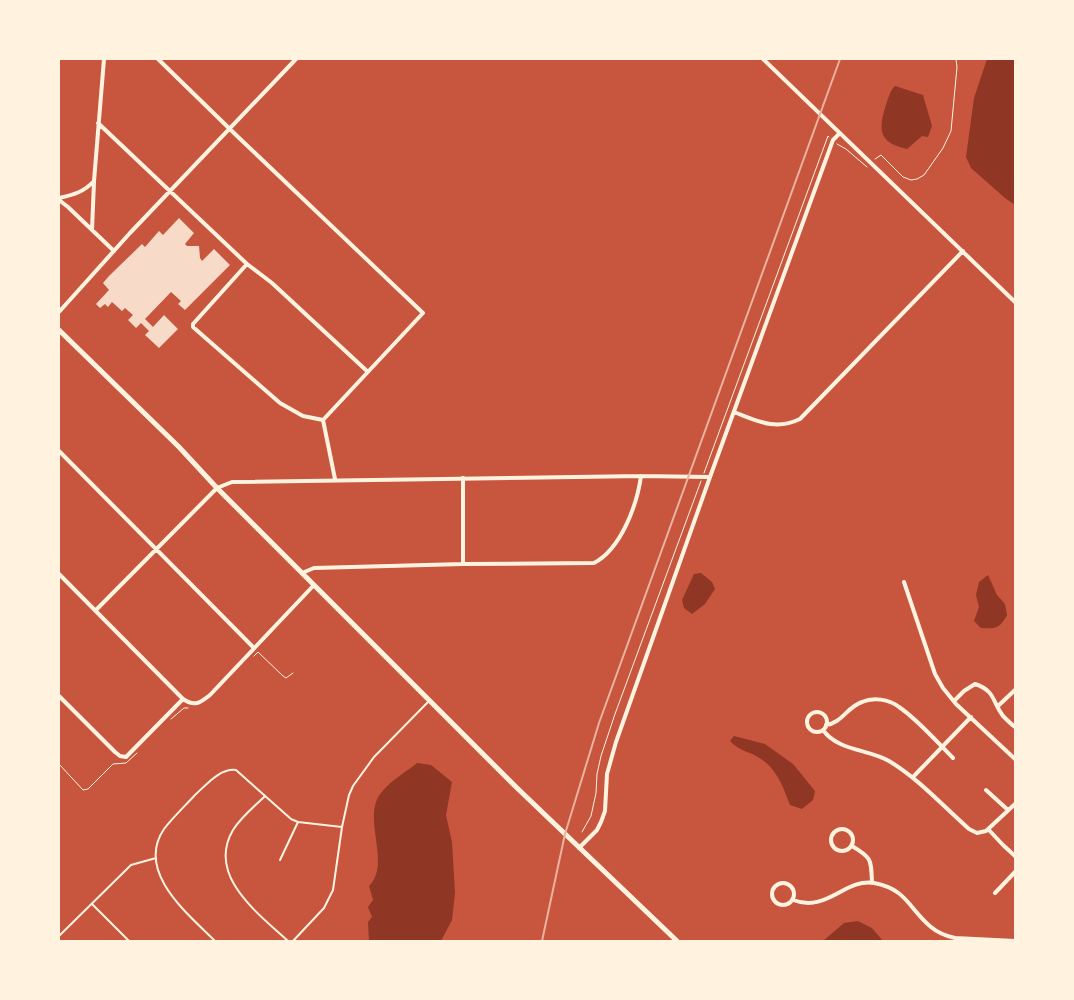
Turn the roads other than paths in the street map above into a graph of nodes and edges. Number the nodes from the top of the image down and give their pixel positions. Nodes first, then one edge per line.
1 (104, 59) edge
2 (158, 59) edge
3 (296, 59) edge
4 (764, 59) edge
5 (98, 123) junction
6 (230, 129) junction
7 (840, 133) junction
8 (94, 181) junction
9 (171, 190) junction
10 (59, 199) edge
11 (92, 230) junction
12 (114, 250) junction
13 (962, 251) junction
14 (247, 264) junction
15 (1015, 302) edge
16 (59, 312) edge
17 (59, 330) edge
18 (368, 372) junction
19 (734, 412) junction
20 (323, 420) junction
21 (59, 451) edge
22 (641, 476) junction
23 (710, 476) junction
24 (462, 478) junction
25 (335, 479) junction
26 (217, 488) junction
27 (156, 549) junction
28 (463, 564) junction
29 (302, 573) junction
30 (59, 574) edge
31 (904, 582) dead end
32 (314, 585) junction
33 (96, 610) junction
34 (253, 647) junction
35 (1015, 690) edge
36 (59, 696) edge
37 (183, 700) junction
38 (430, 700) junction
39 (954, 701) junction
40 (998, 706) junction
41 (970, 717) junction
42 (826, 725) junction
43 (1015, 727) edge
44 (823, 730) junction
45 (942, 747) junction
46 (953, 758) dead end
47 (1015, 759) edge
48 (912, 777) junction
49 (986, 790) dead end
50 (266, 796) junction
51 (1015, 804) edge
52 (1008, 810) junction
53 (298, 822) junction
54 (342, 827) junction
55 (988, 829) junction
56 (852, 846) junction
57 (580, 848) junction
58 (1015, 856) edge
59 (156, 857) junction
60 (280, 860) dead end
61 (1015, 872) edge
62 (872, 883) junction
63 (995, 894) dead end
64 (793, 900) junction
65 (92, 903) junction
66 (59, 936) edge
67 (129, 941) edge
68 (215, 941) edge
69 (288, 941) edge
70 (293, 941) edge
71 (677, 941) edge
72 (1015, 941) edge

1 - 5 street
2 - 6 street
3 - 6 street
4 - 7 street
5 - 8 street
5 - 9 street
6 - 9 street
6 - 18 street
7 - 13 street
7 - 19 street
8 - 10 street
8 - 11 street
9 - 12 street
9 - 14 street
10 - 11 street
11 - 12 street
12 - 16 street
13 - 15 street
13 - 19 street
14 - 18 street
14 - 20 street
17 - 26 main road
18 - 20 street
19 - 23 street
20 - 25 street
21 - 27 street
22 - 23 street
22 - 24 street
22 - 28 street
23 - 57 street
24 - 25 street
24 - 28 street
25 - 26 street
26 - 27 street
26 - 29 main road
27 - 33 street
27 - 34 street
28 - 29 street
29 - 32 main road
30 - 33 street
31 - 39 street
32 - 34 street
32 - 38 main road
33 - 37 street
34 - 37 street
35 - 40 street
36 - 37 street
38 - 54 lane
38 - 57 main road
39 - 40 street
39 - 41 street
40 - 43 street
41 - 45 street
41 - 47 street
42 - 44 street
42 - 44 street
42 - 45 street
44 - 48 street
45 - 46 street
45 - 48 street
48 - 55 street
49 - 52 street
50 - 53 lane
50 - 59 lane
50 - 69 lane
51 - 52 street
52 - 55 street
53 - 54 lane
53 - 60 lane
54 - 70 lane
55 - 58 street
56 - 56 street
56 - 62 street
57 - 71 main road
59 - 65 lane
59 - 68 lane
61 - 63 street
62 - 64 street
62 - 72 street
64 - 64 street
65 - 66 lane
65 - 67 lane

